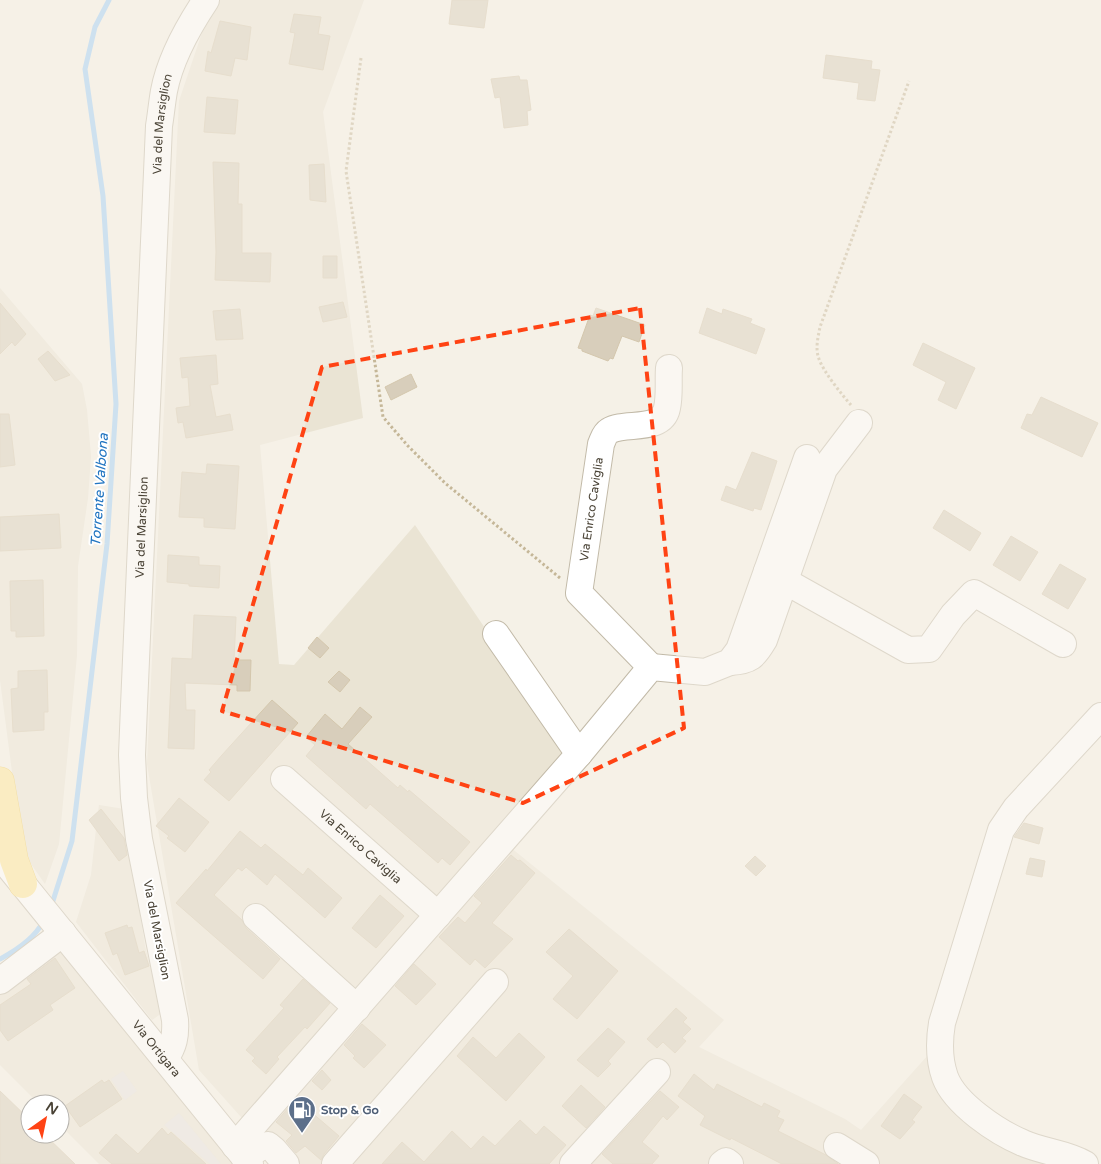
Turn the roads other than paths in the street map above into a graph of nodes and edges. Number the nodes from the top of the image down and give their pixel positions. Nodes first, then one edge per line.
1 (206, 0) edge
2 (669, 368) dead end
3 (856, 415) road end
4 (807, 458) dead end
5 (776, 576) junction
6 (496, 634) dead end
7 (1063, 644) dead end
8 (652, 666) junction
9 (1101, 716) edge
10 (579, 754) junction
11 (284, 779) dead end
12 (0, 781) edge
13 (2, 812) edge
14 (0, 856) edge
15 (28, 890) junction
16 (438, 915) junction
17 (256, 917) dead end
18 (59, 928) junction
19 (0, 981) edge
20 (496, 982) dead end
21 (357, 1008) junction
22 (165, 1059) junction
23 (657, 1072) dead end
24 (837, 1146) dead end
25 (243, 1156) edge
26 (286, 1164) edge
27 (335, 1164) edge
28 (573, 1164) edge
29 (722, 1164) edge
30 (730, 1164) edge
31 (866, 1164) edge
32 (1086, 1164) edge

1 - 22 street, Via del Marsiglion
2 - 8 street, Via Enrico Caviglia
3 - 5 street
4 - 5 street
5 - 7 street
5 - 8 street
6 - 10 street
8 - 10 street
9 - 32 street
10 - 16 street
11 - 16 street, Via Enrico Caviglia
12 - 13 main road
13 - 15 main road
14 - 15 street, Via Ortigara
15 - 18 street, Via Ortigara
16 - 21 street
17 - 21 street
18 - 19 street
18 - 22 street, Via Ortigara
20 - 27 street
21 - 25 street
22 - 25 street, Via Ortigara
23 - 28 street
24 - 31 street
25 - 26 street
29 - 30 street

